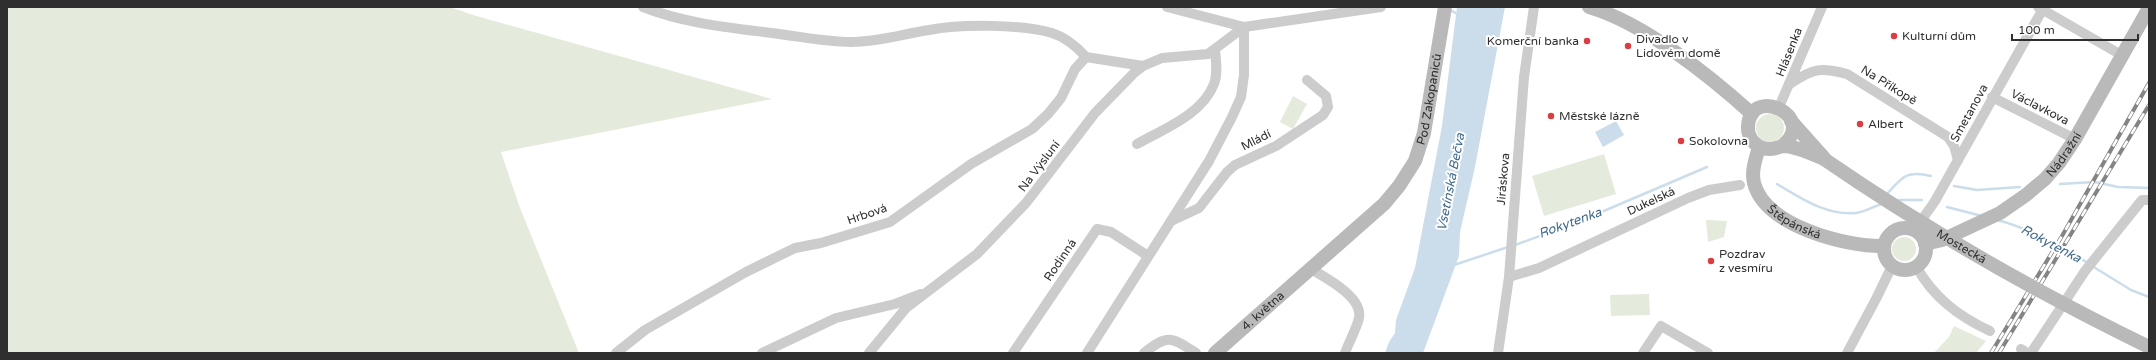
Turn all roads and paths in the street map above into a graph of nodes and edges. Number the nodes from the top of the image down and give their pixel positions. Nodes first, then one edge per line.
1 (643, 7) edge
2 (1167, 7) edge
3 (1381, 7) edge
4 (1445, 7) edge
5 (1534, 7) edge
6 (1822, 7) edge
7 (1598, 8) edge
8 (2042, 8) edge
9 (2149, 8) edge
10 (1244, 27) junction
11 (1215, 50) junction
12 (2123, 56) junction
13 (1086, 57) junction
14 (1143, 66) junction
15 (1307, 80) dead end
16 (1790, 84) junction
17 (1992, 97) junction
18 (1779, 107) junction
19 (1752, 114) junction
20 (1791, 121) junction
21 (2075, 139) junction
22 (1137, 144) dead end
23 (1782, 146) junction
24 (1759, 147) junction
25 (1824, 159) junction
26 (1958, 160) junction
27 (1747, 184) junction
28 (1399, 186) joint
29 (2145, 200) edge
30 (1171, 221) junction
31 (1914, 231) junction
32 (1924, 244) junction
33 (1884, 246) junction
34 (1148, 256) junction
35 (1892, 266) junction
36 (1916, 266) junction
37 (1311, 269) junction
38 (1509, 277) junction
39 (925, 293) junction
40 (1990, 331) dead end
41 (803, 332) junction
42 (2149, 347) edge
43 (619, 350) edge
44 (762, 353) edge
45 (777, 353) edge
46 (869, 353) edge
47 (1013, 353) edge
48 (1087, 353) edge
49 (1144, 353) edge
50 (1196, 353) edge
51 (1215, 353) edge
52 (1344, 353) edge
53 (1498, 353) edge
54 (1643, 353) edge
55 (1708, 353) edge
56 (1847, 353) edge
57 (2031, 353) edge

1 - 13 street
2 - 10 street
3 - 10 street
4 - 28 street, Pod Zakopaniců
5 - 38 street, Jiráskova
6 - 16 street, Hlásenka
7 - 19 street
8 - 12 street
8 - 17 street, Smetanova
9 - 12 street, Nádražní
10 - 11 street, Na Výsluní
10 - 30 street, Mládí
11 - 14 street, Na Výsluní
11 - 22 street
12 - 21 street, Nádražní
13 - 14 street
13 - 43 street, Hrbová
14 - 39 street, Na Výsluní
15 - 30 street, Mládí
16 - 18 street, Hlásenka
16 - 26 street, Na Příkopě
17 - 21 street, Václavkova
17 - 26 street, Smetanova
18 - 19 street
18 - 20 street
19 - 24 street
20 - 23 street
20 - 25 street, Mostecká
21 - 32 street, Nádražní
23 - 24 street
23 - 25 street
24 - 27 street
25 - 42 street, Mostecká, bridge
26 - 31 street, Smetanova
27 - 33 street, Štěpánská
27 - 38 street, Dukelská
28 - 37 street, 4. května
29 - 57 street
30 - 34 street, Mládí
31 - 32 street
31 - 33 street
32 - 36 street
33 - 35 street
34 - 47 street, Rodinná
34 - 48 street, Mládí
35 - 36 street
35 - 56 street
36 - 40 street
37 - 51 street, 4. května
37 - 52 street
38 - 53 street, Jiráskova
39 - 41 street
39 - 46 street, Na Výsluní
41 - 44 street
41 - 45 street
49 - 50 street
54 - 55 street

